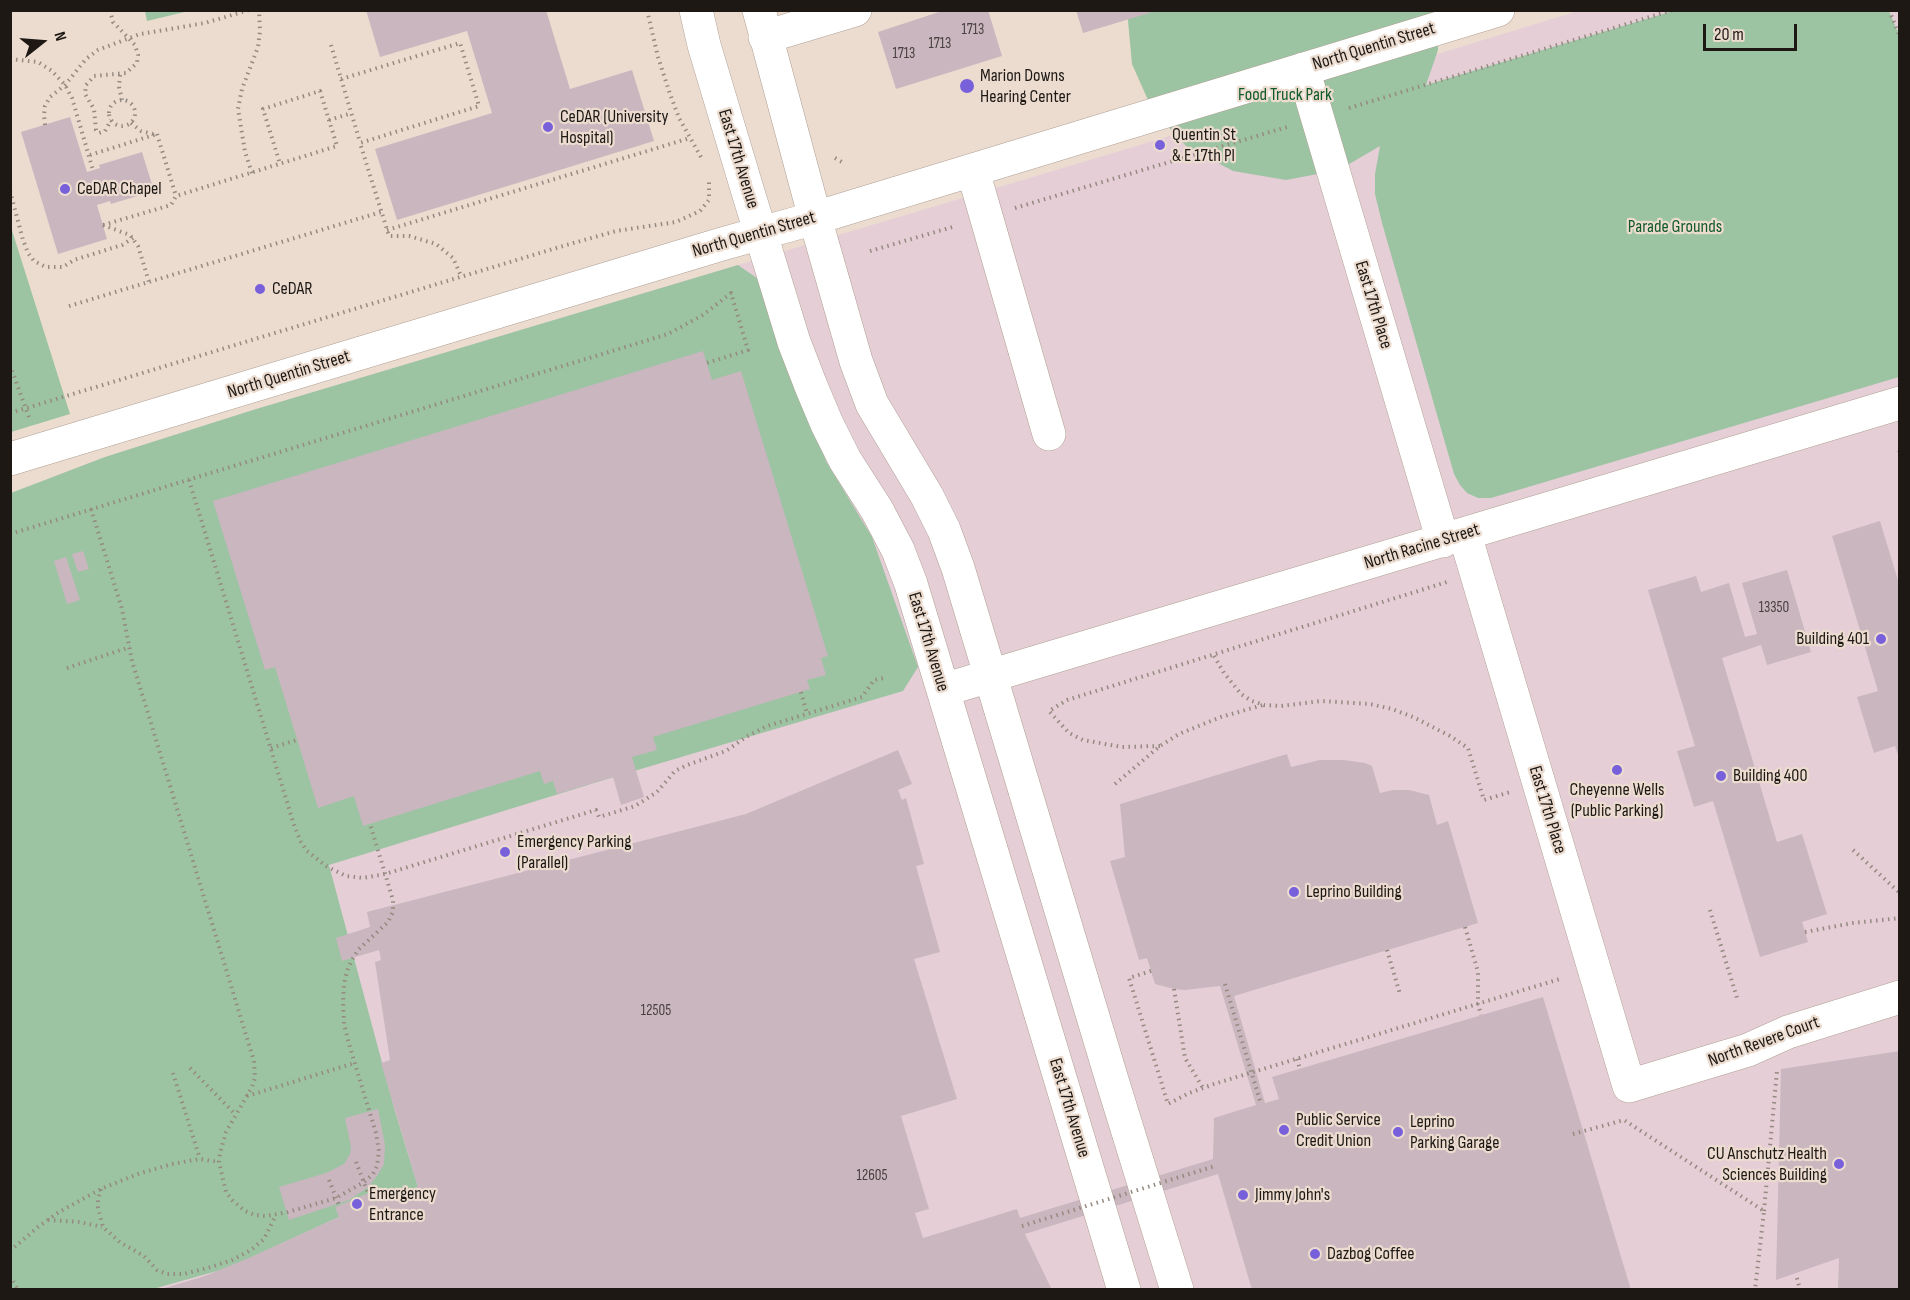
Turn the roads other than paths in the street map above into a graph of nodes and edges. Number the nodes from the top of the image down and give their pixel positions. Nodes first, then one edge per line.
1 (696, 10) edge
2 (855, 10) edge
3 (1497, 10) edge
4 (762, 24) edge
5 (1303, 69) junction
6 (973, 171) junction
7 (815, 218) junction
8 (761, 234) junction
9 (1899, 403) edge
10 (1049, 434) dead end
11 (25, 454) edge
12 (1454, 538) junction
13 (990, 675) junction
14 (943, 690) junction
15 (1899, 997) edge
16 (1112, 1080) junction
17 (1629, 1086) joint
18 (1065, 1094) junction
19 (1124, 1290) edge
20 (1177, 1290) edge

1 - 8 street, East 17th Avenue
2 - 4 street
3 - 5 street, North Quentin Street
4 - 7 street
5 - 6 street, North Quentin Street
5 - 12 street, East 17th Place
6 - 7 street, North Quentin Street
6 - 10 street
7 - 8 street, North Quentin Street
7 - 13 street
8 - 11 street, North Quentin Street
8 - 14 street, East 17th Avenue
9 - 12 street, North Racine Street
12 - 13 street, North Racine Street
12 - 17 street, East 17th Place
13 - 14 street, North Racine Street
13 - 16 street
14 - 18 street, East 17th Avenue
15 - 17 street, North Revere Court
16 - 18 street
16 - 20 street
18 - 19 street, East 17th Avenue

